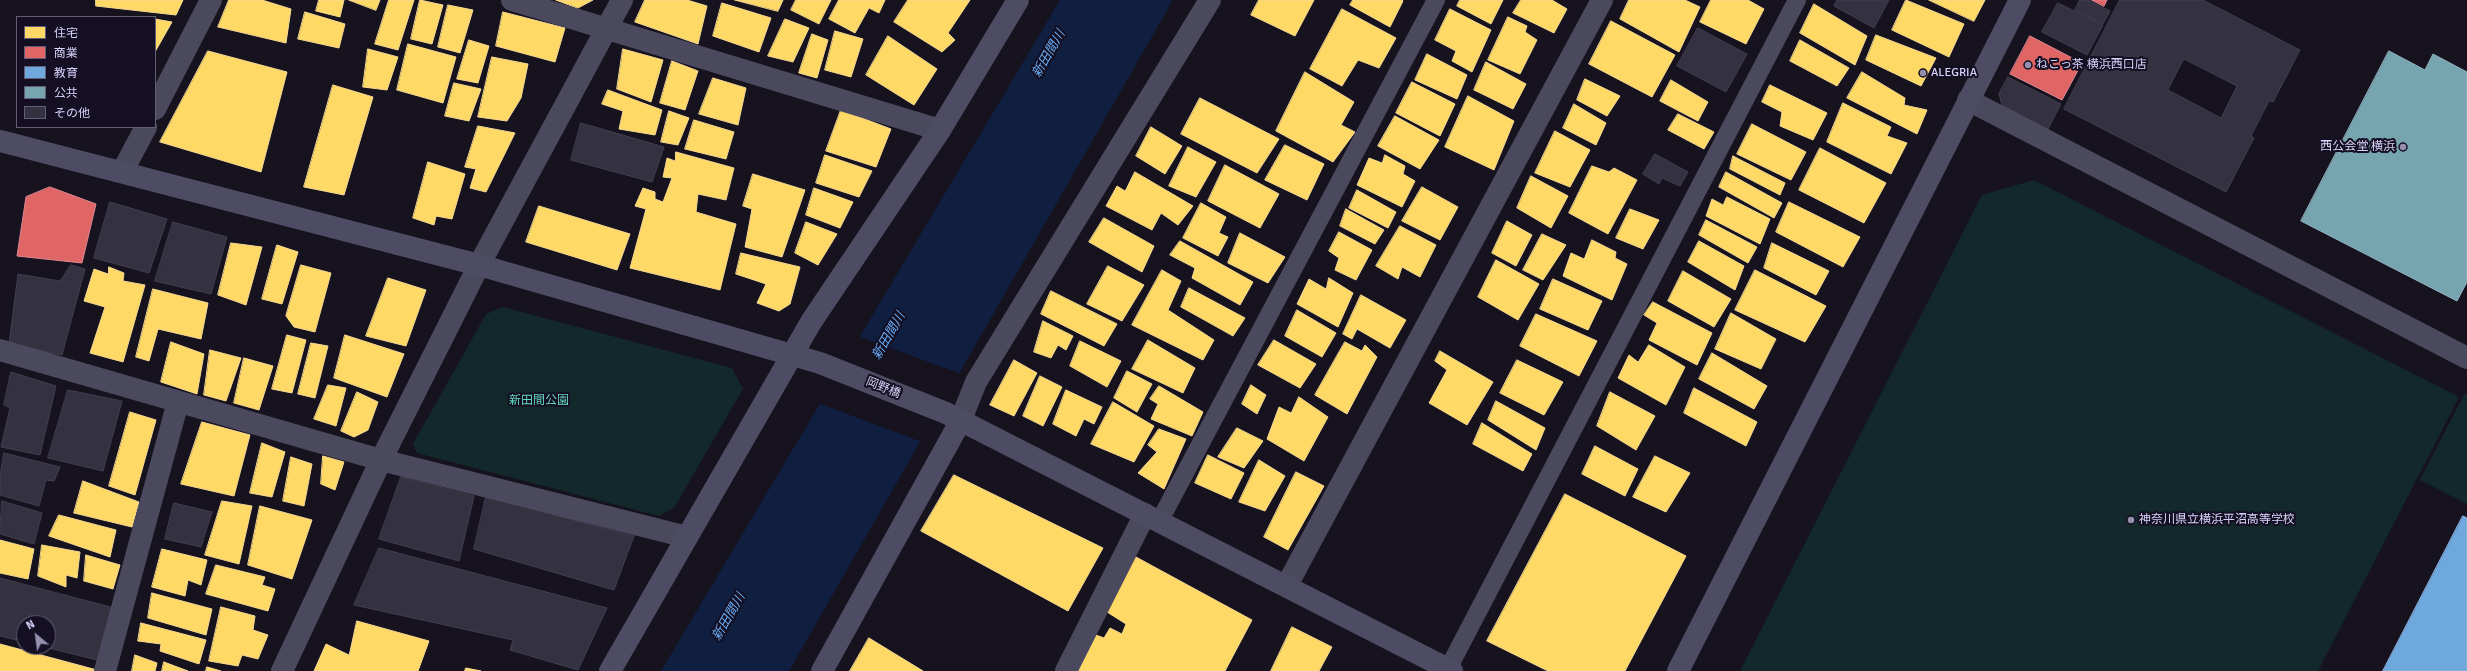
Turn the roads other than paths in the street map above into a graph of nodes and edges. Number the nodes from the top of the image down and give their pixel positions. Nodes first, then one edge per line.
1 (212, 0) edge
2 (512, 0) edge
3 (622, 0) edge
4 (1018, 0) edge
5 (1210, 0) edge
6 (1436, 0) edge
7 (1602, 0) edge
8 (1797, 0) edge
9 (2020, 0) edge
10 (608, 29) junction
11 (1968, 100) junction
12 (156, 107) edge
13 (145, 128) edge
14 (940, 130) junction
15 (0, 141) edge
16 (122, 172) junction
17 (479, 265) junction
18 (0, 350) edge
19 (793, 353) junction
20 (2467, 358) edge
21 (178, 402) junction
22 (953, 418) junction
23 (381, 460) junction
24 (1152, 518) junction
25 (687, 537) junction
26 (1287, 585) junction
27 (1450, 670) edge
28 (105, 671) edge
29 (282, 671) edge
30 (610, 671) edge
31 (822, 671) edge
32 (1066, 671) edge
33 (1678, 671) edge

1 - 12 street
2 - 10 street
3 - 10 street
4 - 14 street
5 - 22 street
6 - 24 lane
7 - 26 street
8 - 27 lane
9 - 11 street
10 - 14 street
10 - 17 street
11 - 20 street
11 - 33 street
13 - 16 street
14 - 19 street
15 - 16 street, 岡野橋
16 - 17 street, 岡野橋
17 - 19 street, 岡野橋
17 - 23 street
18 - 21 street
19 - 22 street, 岡野橋
19 - 25 street
21 - 23 street
21 - 28 street
22 - 24 street, 岡野橋
22 - 31 street
23 - 25 street
23 - 29 street
24 - 26 street, 岡野橋
24 - 32 street
25 - 30 street
26 - 27 street, 岡野橋

